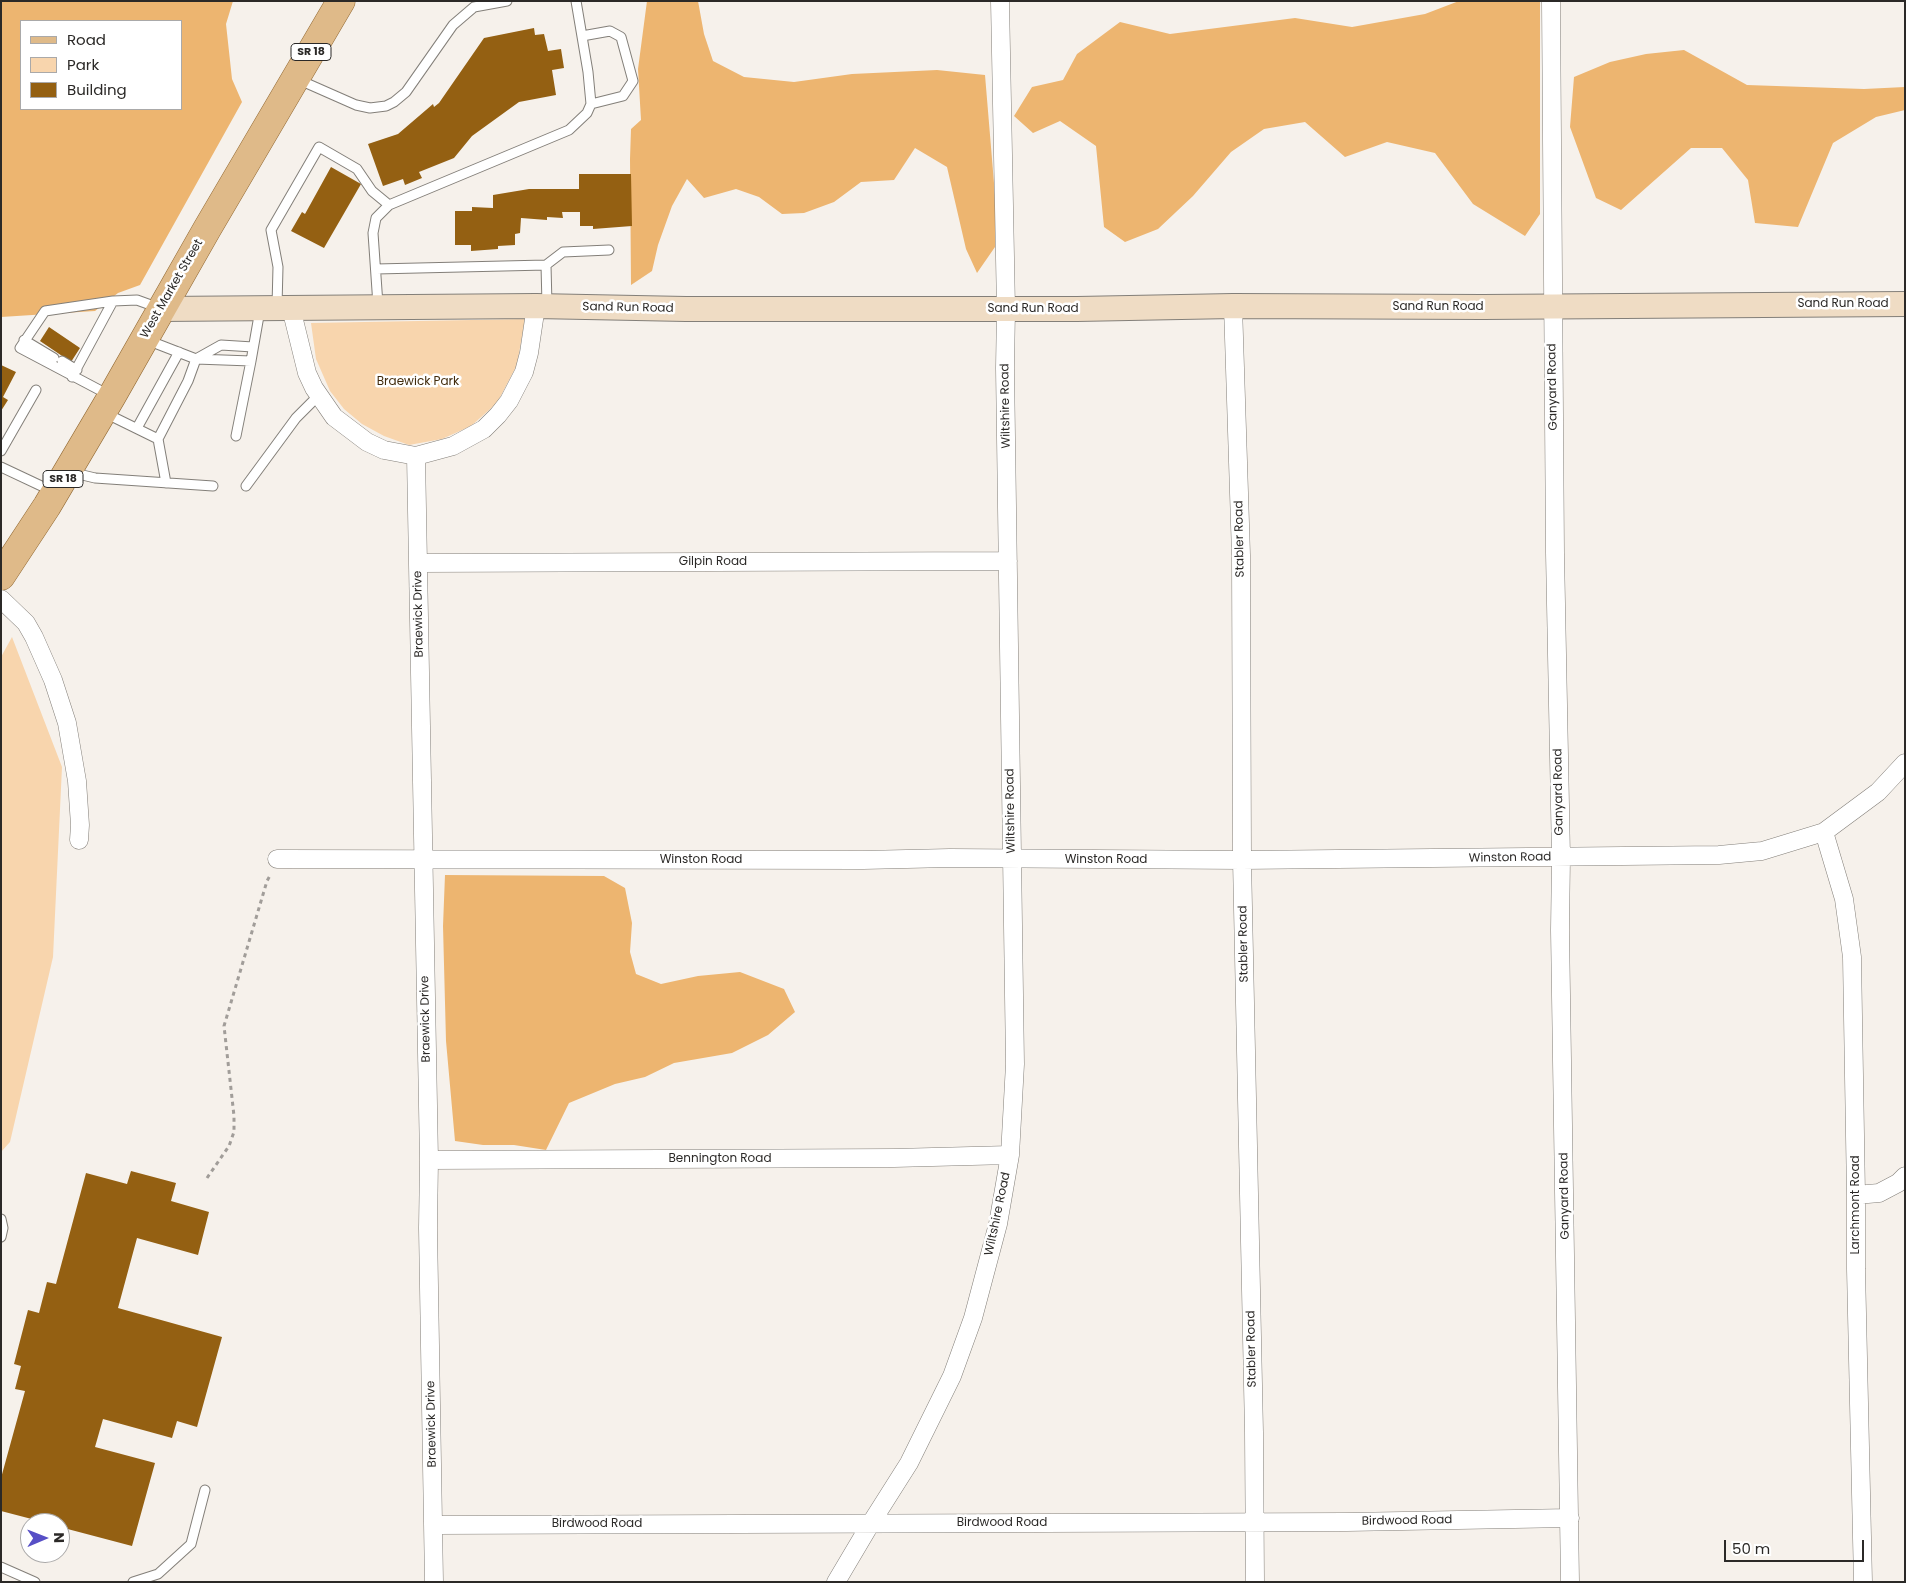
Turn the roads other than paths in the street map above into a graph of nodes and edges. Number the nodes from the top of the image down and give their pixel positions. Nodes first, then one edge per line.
1 (341, 1) edge
2 (507, 1) edge
3 (576, 1) edge
4 (1000, 1) edge
5 (1551, 1) edge
6 (582, 36) junction
7 (295, 78) junction
8 (591, 104) junction
9 (389, 205) junction
10 (608, 250) dead end
11 (546, 264) junction
12 (376, 269) junction
13 (114, 301) junction
14 (1905, 304) edge
15 (541, 306) junction
16 (1233, 306) junction
17 (1552, 306) junction
18 (378, 308) junction
19 (161, 309) junction
20 (276, 309) junction
21 (1006, 309) junction
22 (24, 340) junction
23 (144, 340) junction
24 (253, 347) junction
25 (179, 352) junction
26 (196, 359) junction
27 (251, 361) junction
28 (74, 373) junction
29 (36, 390) dead end
30 (319, 395) junction
31 (107, 404) junction
32 (137, 428) junction
33 (236, 436) dead end
34 (158, 439) junction
35 (1, 451) edge
36 (416, 456) junction
37 (1, 466) edge
38 (61, 482) junction
39 (166, 483) junction
40 (213, 486) dead end
41 (246, 486) dead end
42 (1008, 560) junction
43 (418, 563) junction
44 (3, 569) edge
45 (1, 599) edge
46 (1905, 763) edge
47 (1824, 832) junction
48 (79, 840) dead end
49 (1561, 857) junction
50 (277, 859) road end
51 (1012, 859) junction
52 (422, 860) junction
53 (1242, 860) junction
54 (1010, 1154) junction
55 (429, 1160) junction
56 (1905, 1176) edge
57 (1856, 1194) junction
58 (2, 1223) edge
59 (1, 1237) edge
60 (205, 1490) dead end
61 (1570, 1518) junction
62 (1254, 1522) junction
63 (871, 1523) junction
64 (434, 1525) junction
65 (1, 1567) edge
66 (36, 1582) edge
67 (133, 1582) edge
68 (434, 1582) edge
69 (836, 1582) edge
70 (1255, 1582) edge
71 (1570, 1582) edge
72 (1863, 1582) edge

1 - 7 main road, West Market Street / SR 18
2 - 7 lane
3 - 6 lane
4 - 21 street, Wiltshire Road
5 - 17 street, Ganyard Road
6 - 8 lane
6 - 8 lane
7 - 19 main road, West Market Street / SR 18
8 - 9 lane
9 - 12 lane
9 - 20 lane
10 - 11 lane
11 - 12 lane
11 - 15 lane
12 - 18 lane
13 - 19 lane
13 - 22 lane
13 - 28 lane
14 - 17 street, Sand Run Road
15 - 18 street, Sand Run Road
15 - 21 street, Sand Run Road
15 - 36 street
16 - 17 street, Sand Run Road
16 - 21 street, Sand Run Road
16 - 53 street, Stabler Road
17 - 49 street, Ganyard Road
18 - 20 street, Sand Run Road
19 - 20 street, Sand Run Road
19 - 23 main road, West Market Street / SR 18
20 - 24 lane
20 - 30 street
21 - 42 street, Wiltshire Road
22 - 28 lane
22 - 28 lane
23 - 25 lane
23 - 31 main road, West Market Street / SR 18
24 - 26 lane
24 - 27 lane
25 - 26 lane
25 - 32 lane
26 - 27 lane
26 - 34 lane
27 - 33 lane
28 - 31 lane
29 - 35 lane
30 - 36 street
30 - 41 lane
31 - 32 lane
31 - 38 main road, West Market Street / SR 18
32 - 34 lane
34 - 39 lane
36 - 43 street, Braewick Drive
37 - 38 lane
38 - 39 lane
38 - 44 main road, West Market Street / SR 18
39 - 40 lane
42 - 43 street, Gilpin Road
42 - 51 street, Wiltshire Road
43 - 52 street, Braewick Drive
45 - 48 street
46 - 47 street, Winston Road
47 - 49 street, Winston Road
47 - 57 street, Larchmont Road
49 - 53 street, Winston Road
49 - 61 street, Ganyard Road
50 - 52 street, Winston Road
51 - 52 street, Winston Road
51 - 53 street, Winston Road
51 - 54 street, Wiltshire Road
52 - 55 street, Braewick Drive
53 - 62 street, Stabler Road
54 - 55 street, Bennington Road
54 - 63 street, Wiltshire Road
55 - 64 street, Braewick Drive
56 - 57 street
57 - 72 street, Larchmont Road
58 - 59 lane
60 - 67 lane
61 - 62 street, Birdwood Road
61 - 71 street, Ganyard Road
62 - 63 street, Birdwood Road
62 - 70 street, Stabler Road
63 - 64 street, Birdwood Road
63 - 69 street, Wiltshire Road
64 - 68 street, Braewick Drive
65 - 66 lane

